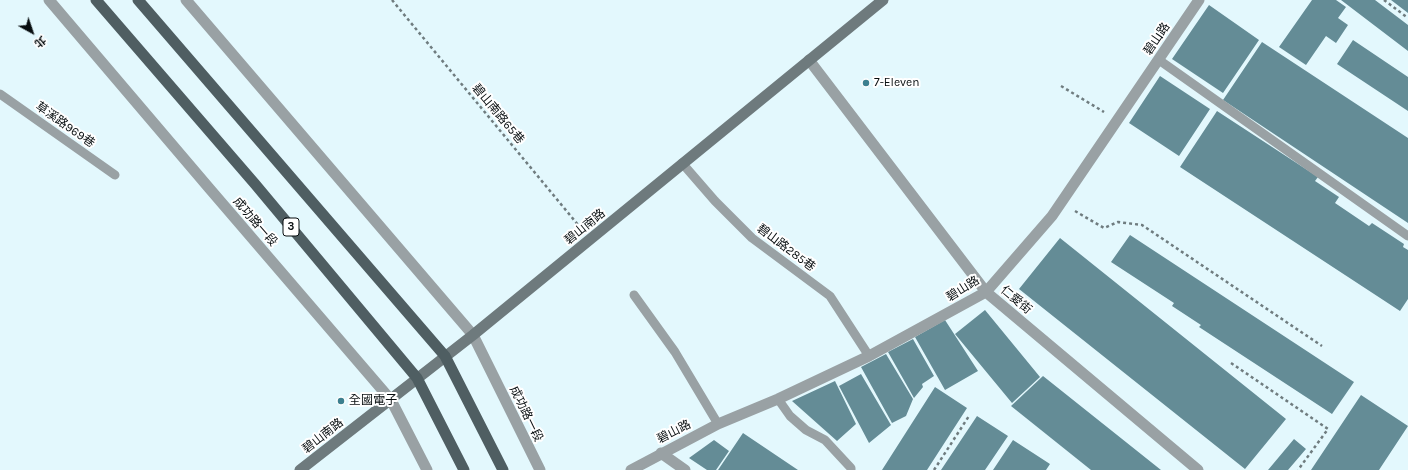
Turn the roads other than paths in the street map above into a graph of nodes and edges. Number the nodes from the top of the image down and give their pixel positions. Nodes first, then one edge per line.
1 (50, 0) edge
2 (96, 0) edge
3 (138, 0) edge
4 (186, 0) edge
5 (883, 0) edge
6 (1200, 0) edge
7 (810, 60) junction
8 (1159, 60) junction
9 (0, 94) edge
10 (682, 163) junction
11 (115, 175) dead end
12 (1408, 236) edge
13 (986, 292) junction
14 (634, 295) dead end
15 (473, 335) junction
16 (445, 356) junction
17 (869, 356) junction
18 (418, 378) junction
19 (778, 399) junction
20 (391, 400) junction
21 (718, 424) junction
22 (661, 453) junction
23 (300, 470) edge
24 (427, 470) edge
25 (464, 470) edge
26 (503, 470) edge
27 (540, 470) edge
28 (631, 470) edge
29 (685, 470) edge
30 (851, 470) edge
31 (1198, 470) edge

1 - 20 street, 成功路一段
2 - 18 main road, 成功路一段 / 3
3 - 16 main road
4 - 15 street, 成功路一段
5 - 7 main road, 碧山南路
6 - 8 street, 碧山路
7 - 10 main road, 碧山南路
7 - 13 street, 仁愛街
8 - 12 lane
8 - 13 street, 碧山路
9 - 11 lane, 草溪路969巷
10 - 15 main road, 碧山南路
10 - 17 lane, 碧山路285巷
13 - 17 street, 碧山路
13 - 31 street, 仁愛街
14 - 21 lane
15 - 16 main road, 碧山南路
15 - 27 street, 成功路一段
16 - 18 main road, 碧山南路
16 - 26 main road
17 - 19 street, 碧山路
18 - 20 main road, 碧山南路
18 - 25 main road, 成功路一段 / 3
19 - 21 street, 碧山路
19 - 30 lane
20 - 23 main road, 碧山南路
20 - 24 street, 成功路一段
21 - 22 street, 碧山路
22 - 28 street, 碧山路
22 - 29 street

